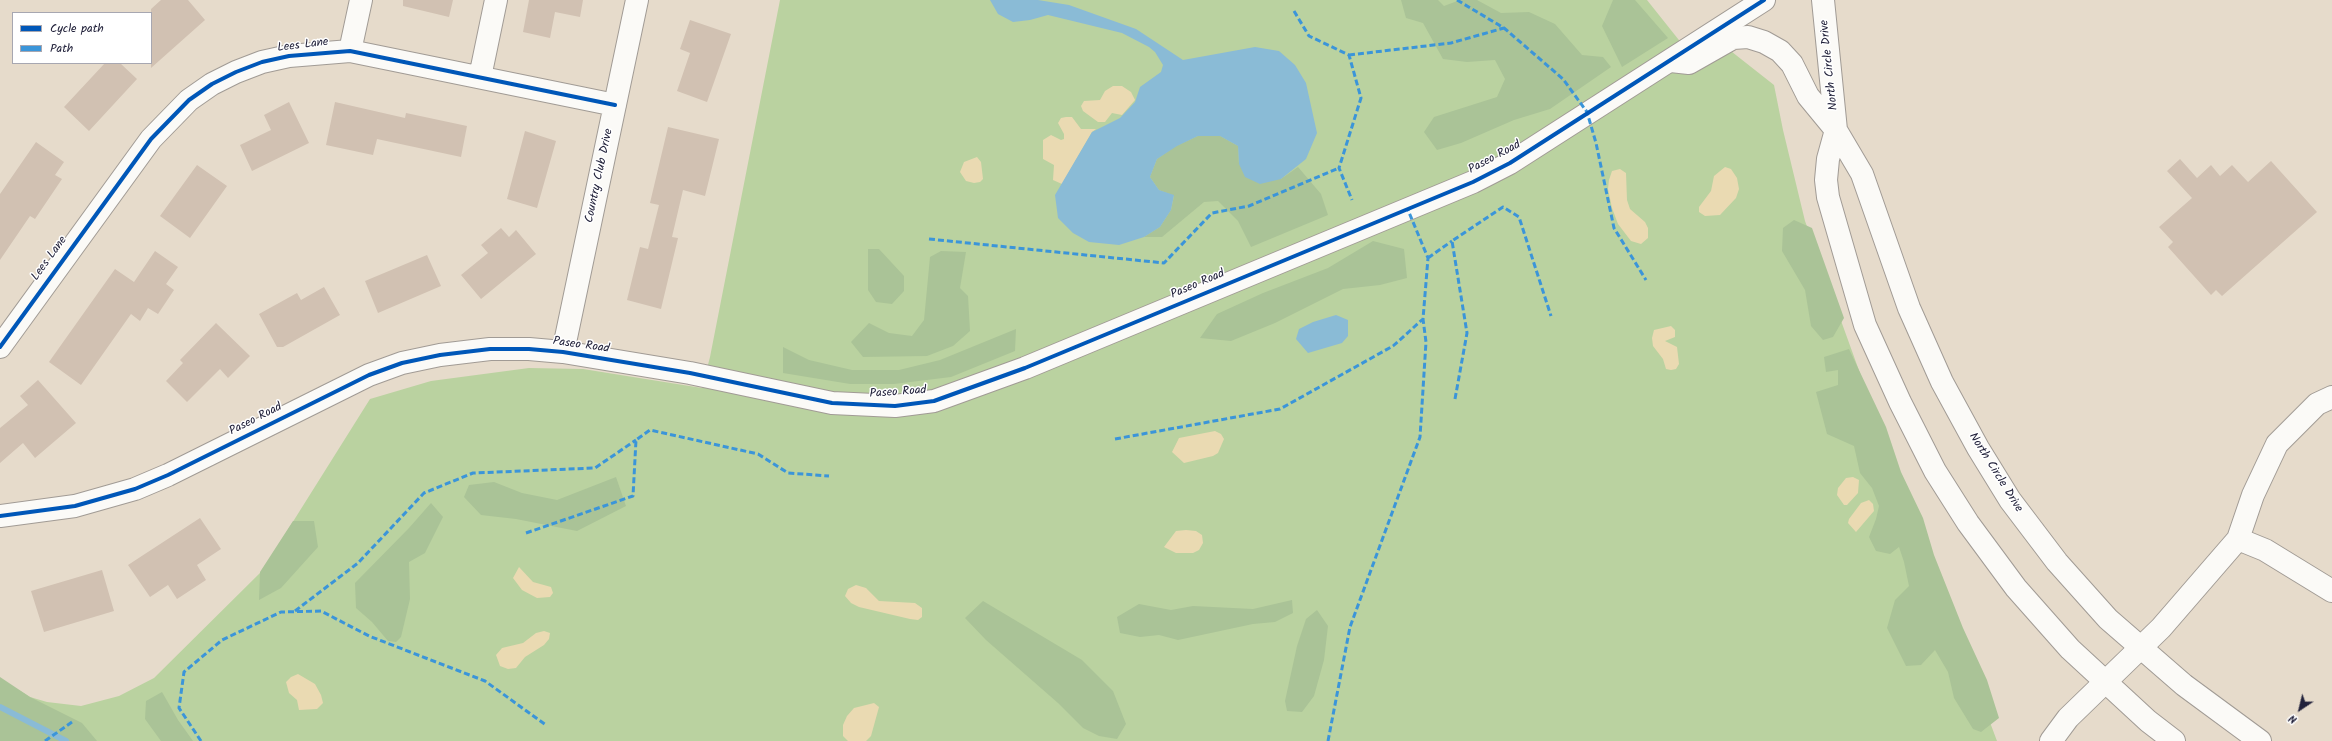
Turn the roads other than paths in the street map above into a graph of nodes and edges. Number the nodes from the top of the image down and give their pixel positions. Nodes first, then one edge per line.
1 (361, 0) edge
2 (496, 0) edge
3 (637, 0) edge
4 (1764, 0) edge
5 (1823, 0) edge
6 (350, 51) junction
7 (1671, 61) junction
8 (480, 77) junction
9 (615, 105) junction
10 (1836, 130) junction
11 (0, 347) edge
12 (563, 352) junction
13 (2332, 397) edge
14 (0, 516) edge
15 (2238, 539) junction
16 (2332, 591) edge
17 (2141, 648) junction
18 (2105, 682) junction
19 (2051, 741) edge
20 (2174, 741) edge
21 (2260, 741) edge

1 - 6 street
2 - 8 street
3 - 9 street, Country Club Drive
4 - 7 street, Paseo Road
5 - 10 street, North Circle Drive
6 - 8 street, Lees Lane
6 - 11 street, Lees Lane
7 - 10 street
7 - 12 street, Paseo Road
8 - 9 street, Lees Lane
9 - 12 street, Country Club Drive
10 - 17 street, North Circle Drive
10 - 18 street, North Circle Drive
12 - 14 street, Paseo Road
13 - 15 street
15 - 16 street
15 - 17 street
17 - 18 street
17 - 21 street, North Circle Drive
18 - 19 street
18 - 20 street, North Circle Drive

